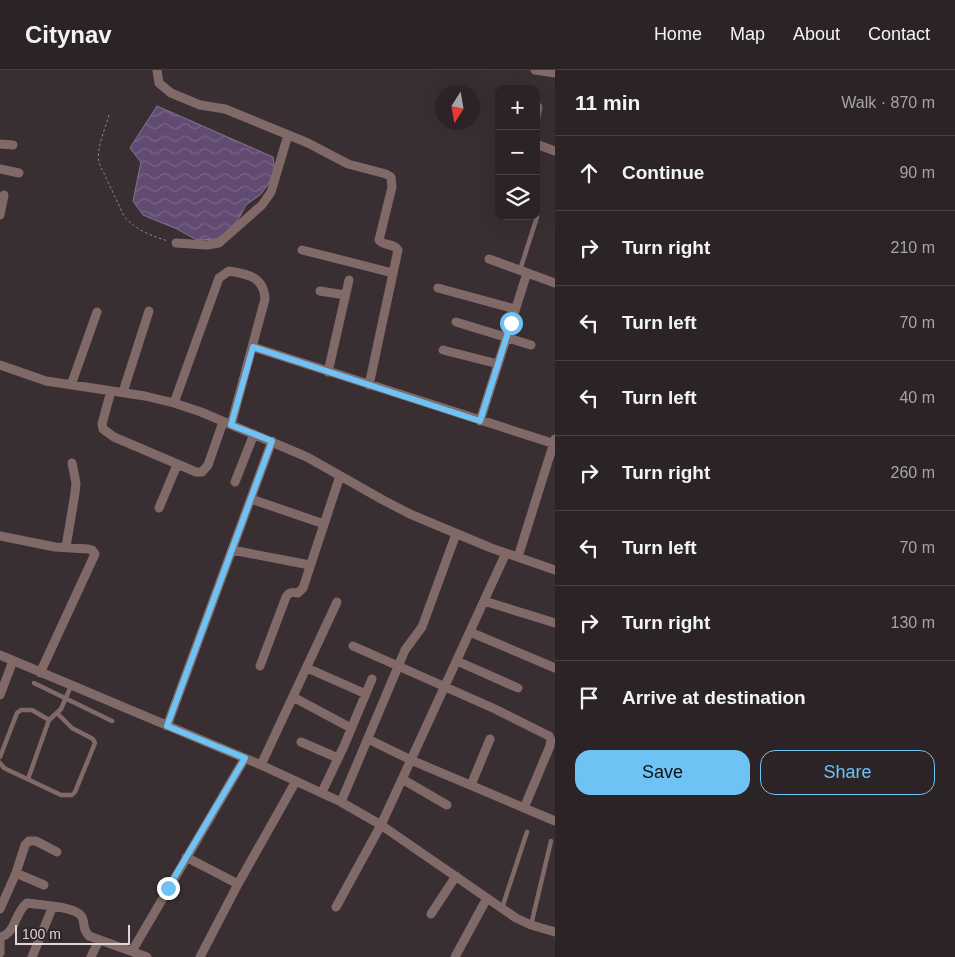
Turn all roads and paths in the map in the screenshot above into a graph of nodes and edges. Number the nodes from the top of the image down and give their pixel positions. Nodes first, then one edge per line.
1 (158, 70) edge
2 (535, 70) edge
3 (555, 74) edge
4 (109, 115) dead end
5 (288, 135) junction
6 (0, 144) edge
7 (540, 145) edge
8 (12, 146) dead end
9 (555, 151) edge
10 (0, 169) edge
11 (19, 173) dead end
12 (4, 194) dead end
13 (0, 215) edge
14 (537, 220) edge
15 (176, 243) joint
16 (302, 250) dead end
17 (490, 259) dead end
18 (524, 272) junction
19 (393, 273) junction
20 (349, 280) dead end
21 (555, 282) edge
22 (438, 288) dead end
23 (320, 291) dead end
24 (345, 296) junction
25 (515, 309) junction
26 (149, 311) dead end
27 (97, 312) dead end
28 (456, 322) dead end
29 (506, 337) junction
30 (531, 345) dead end
31 (253, 347) junction
32 (443, 350) dead end
33 (498, 364) junction
34 (0, 365) edge
35 (328, 372) junction
36 (71, 385) junction
37 (369, 385) junction
38 (112, 391) junction
39 (123, 392) junction
40 (174, 403) junction
41 (480, 421) junction
42 (227, 423) junction
43 (254, 434) junction
44 (272, 441) junction
45 (555, 442) edge
46 (72, 463) dead end
47 (177, 465) junction
48 (340, 476) junction
49 (235, 482) dead end
50 (251, 499) junction
51 (159, 508) dead end
52 (324, 524) junction
53 (456, 534) junction
54 (0, 536) edge
55 (66, 547) junction
56 (232, 550) junction
57 (506, 553) junction
58 (518, 557) junction
59 (310, 565) junction
60 (555, 570) edge
61 (484, 601) junction
62 (337, 602) dead end
63 (555, 623) edge
64 (470, 632) junction
65 (353, 646) dead end
66 (0, 655) edge
67 (13, 661) junction
68 (456, 661) junction
69 (260, 666) dead end
70 (399, 666) junction
71 (307, 668) junction
72 (555, 668) edge
73 (40, 673) junction
74 (372, 679) dead end
75 (34, 683) dead end
76 (71, 686) junction
77 (444, 687) junction
78 (518, 688) dead end
79 (366, 694) junction
80 (0, 695) edge
81 (293, 697) junction
82 (66, 698) junction
83 (57, 713) junction
84 (49, 720) junction
85 (112, 721) dead end
86 (167, 726) junction
87 (351, 728) junction
88 (368, 739) junction
89 (490, 739) dead end
90 (301, 742) dead end
91 (0, 757) edge
92 (245, 758) junction
93 (338, 758) junction
94 (411, 760) junction
95 (0, 763) edge
96 (261, 765) junction
97 (402, 779) junction
98 (28, 780) junction
99 (296, 781) junction
100 (471, 785) junction
101 (322, 792) junction
102 (341, 802) junction
103 (447, 805) dead end
104 (524, 808) junction
105 (555, 822) edge
106 (381, 825) junction
107 (527, 832) dead end
108 (550, 841) dead end
109 (57, 852) dead end
110 (186, 857) junction
111 (16, 873) junction
112 (456, 876) junction
113 (238, 884) junction
114 (44, 885) dead end
115 (487, 898) junction
116 (53, 906) junction
117 (336, 907) dead end
118 (502, 908) junction
119 (0, 909) edge
120 (431, 914) dead end
121 (532, 925) junction
122 (555, 932) edge
123 (0, 938) edge
124 (99, 940) junction
125 (132, 951) junction
126 (0, 953) edge
127 (32, 957) edge
128 (91, 957) edge
129 (147, 957) edge
130 (200, 957) edge
131 (455, 957) edge

1 - 5 street
2 - 3 street
4 - 15 path
5 - 15 street
5 - 19 street
6 - 8 street
7 - 9 street
10 - 11 street
12 - 13 street
14 - 18 lane
16 - 19 street
17 - 18 street
18 - 21 street
18 - 25 street
19 - 37 street
20 - 24 street
22 - 25 street
23 - 24 street
24 - 35 street
25 - 29 street
26 - 39 street
27 - 36 street
28 - 29 street
29 - 30 street
29 - 33 street
31 - 35 street
31 - 40 street
31 - 42 street
32 - 33 street
33 - 41 street
34 - 36 street
35 - 37 street
36 - 38 street
37 - 41 street
38 - 39 street
38 - 47 street
39 - 40 street
40 - 42 street
41 - 45 street
42 - 43 street
42 - 47 street
43 - 44 street
43 - 49 street
44 - 48 street
44 - 50 street
45 - 58 street
46 - 55 street
47 - 51 street
48 - 52 street
48 - 53 street
50 - 52 street
50 - 56 street
52 - 59 street
53 - 57 street
53 - 70 street
54 - 55 street
55 - 73 street
56 - 59 street
56 - 86 street
57 - 58 street
57 - 61 street
58 - 60 street
59 - 69 street
61 - 63 street
61 - 64 street
62 - 71 street
64 - 68 street
64 - 72 street
65 - 70 street
66 - 67 street
67 - 73 street
67 - 80 street
68 - 77 street
68 - 78 street
70 - 77 street
70 - 88 street
71 - 79 street
71 - 81 street
73 - 76 street
74 - 79 street
75 - 82 lane
76 - 82 lane
76 - 86 street
77 - 94 street
77 - 104 street
79 - 87 street
81 - 87 street
81 - 96 street
82 - 83 lane
82 - 85 lane
83 - 84 lane
83 - 98 lane
84 - 91 lane
84 - 98 lane
86 - 92 street
87 - 93 street
88 - 94 street
88 - 102 street
89 - 100 street
90 - 93 street
92 - 96 street
92 - 110 street
93 - 101 street
94 - 97 street
94 - 100 street
95 - 98 lane
96 - 99 street
97 - 103 street
97 - 106 street
99 - 101 street
99 - 113 street
100 - 104 street
101 - 102 street
102 - 106 street
104 - 105 street
106 - 112 street
106 - 117 street
107 - 118 lane
108 - 121 lane
109 - 111 street
110 - 113 street
110 - 125 street
111 - 114 street
111 - 119 street
112 - 115 street
112 - 120 street
113 - 130 street
115 - 118 street
115 - 131 street
116 - 123 street
116 - 124 street
116 - 127 street
118 - 121 street
121 - 122 street
123 - 126 street
124 - 125 street
124 - 128 street
125 - 129 street

